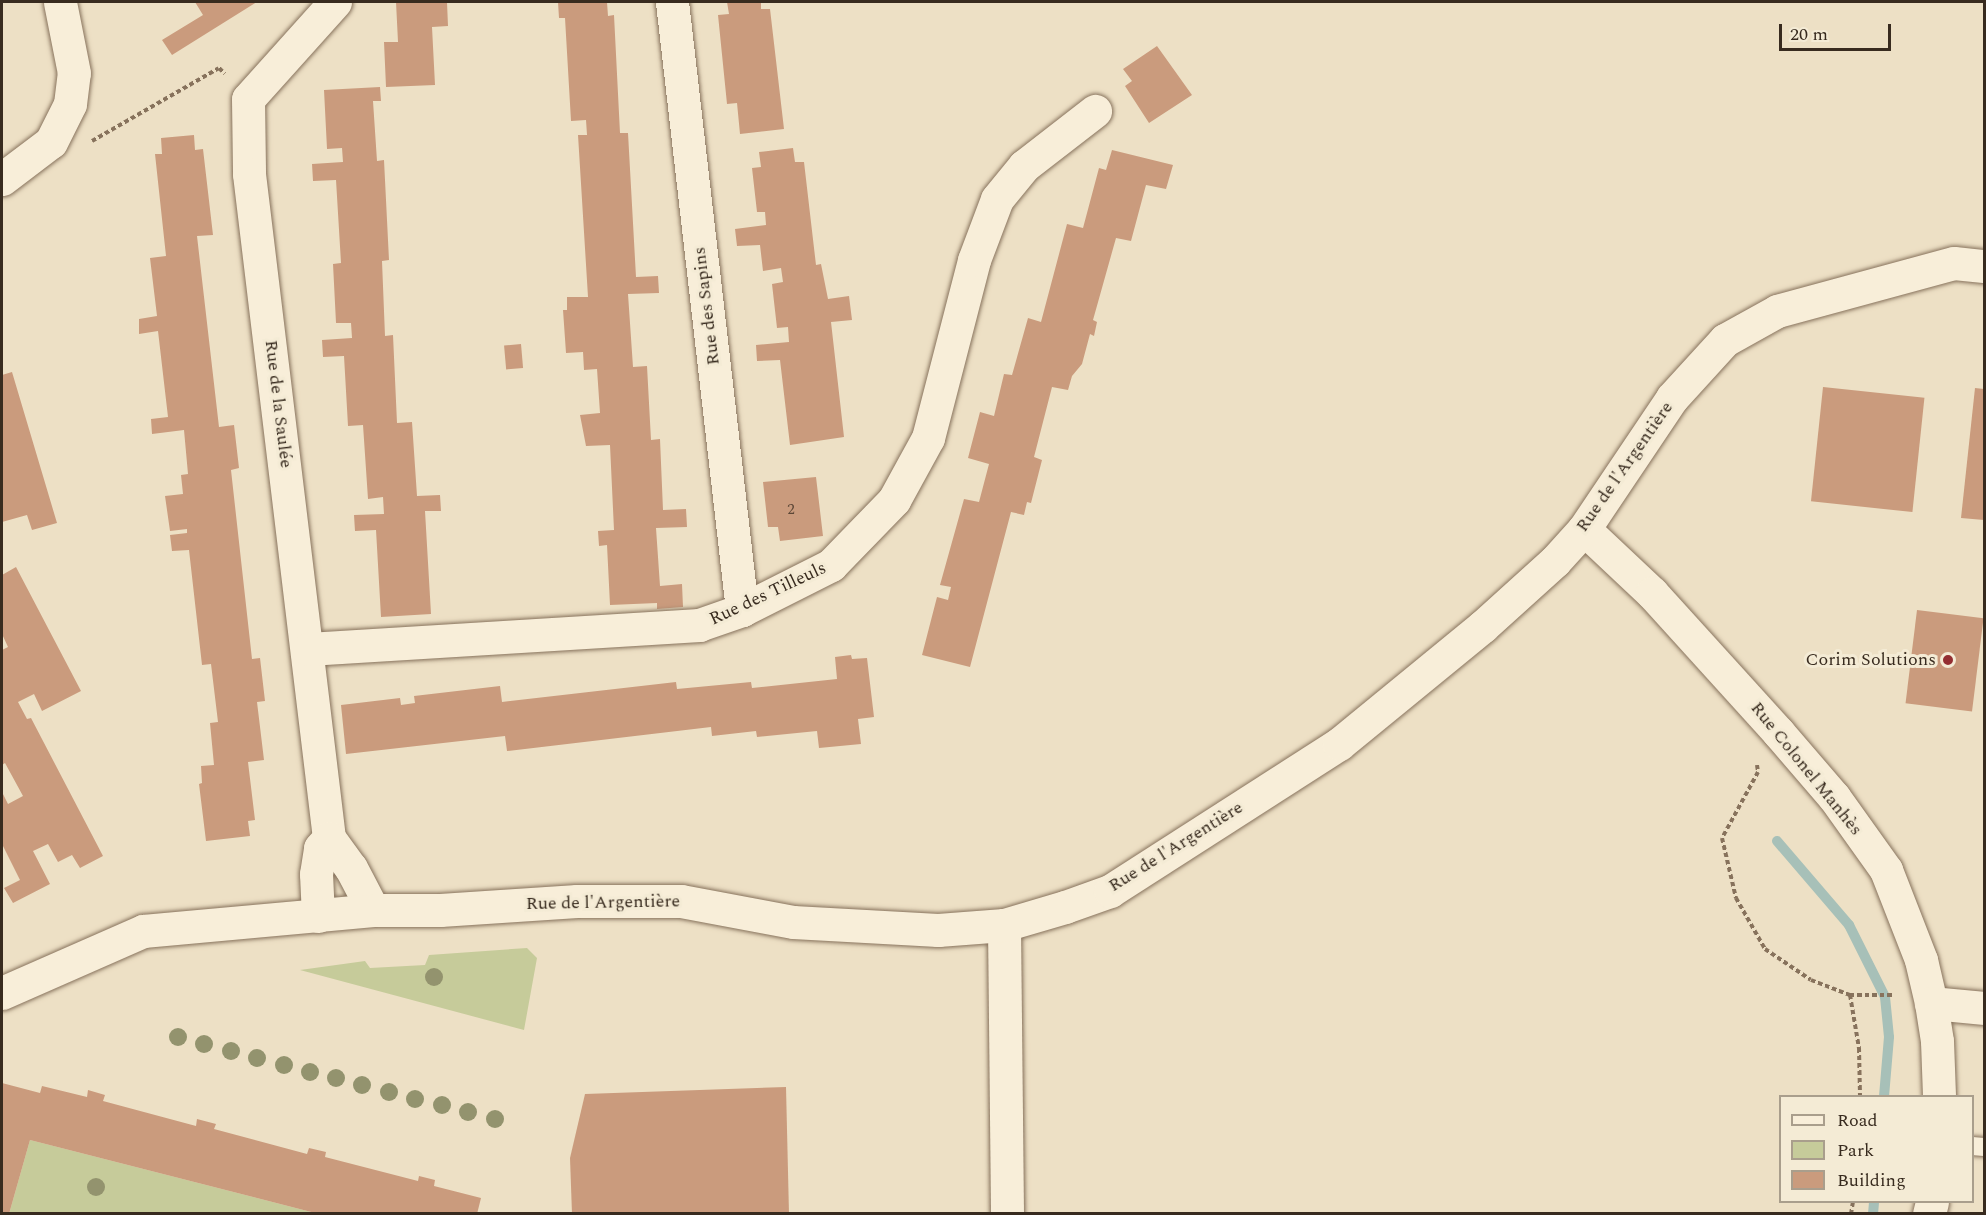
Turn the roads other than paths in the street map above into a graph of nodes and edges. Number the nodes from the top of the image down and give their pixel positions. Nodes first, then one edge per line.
1 (60, 2) edge
2 (335, 2) edge
3 (672, 2) edge
4 (1095, 111) dead end
5 (2, 178) edge
6 (1984, 266) edge
7 (1584, 529) junction
8 (742, 610) junction
9 (308, 649) junction
10 (329, 838) junction
11 (373, 910) junction
12 (318, 916) junction
13 (1004, 925) junction
14 (2, 993) edge
15 (1931, 1004) junction
16 (1984, 1008) edge
17 (1939, 1095) edge
18 (1007, 1214) edge

1 - 5 street
2 - 9 street, Rue de la Saulée
3 - 8 street, Rue des Sapins
4 - 8 street, Rue des Tilleuls
6 - 7 street, Rue de l'Argentière
7 - 13 street, Rue de l'Argentière
7 - 15 street, Rue Colonel Manhès
8 - 9 street, Rue des Tilleuls
9 - 10 street, Rue de la Saulée
10 - 11 street, Rue de la Saulée
10 - 12 street, Rue de la Saulée
11 - 12 street, Rue de l'Argentière
11 - 13 street, Rue de l'Argentière
12 - 14 street, Rue de l'Argentière
13 - 18 street
15 - 16 street
15 - 17 street, Rue Colonel Manhès

